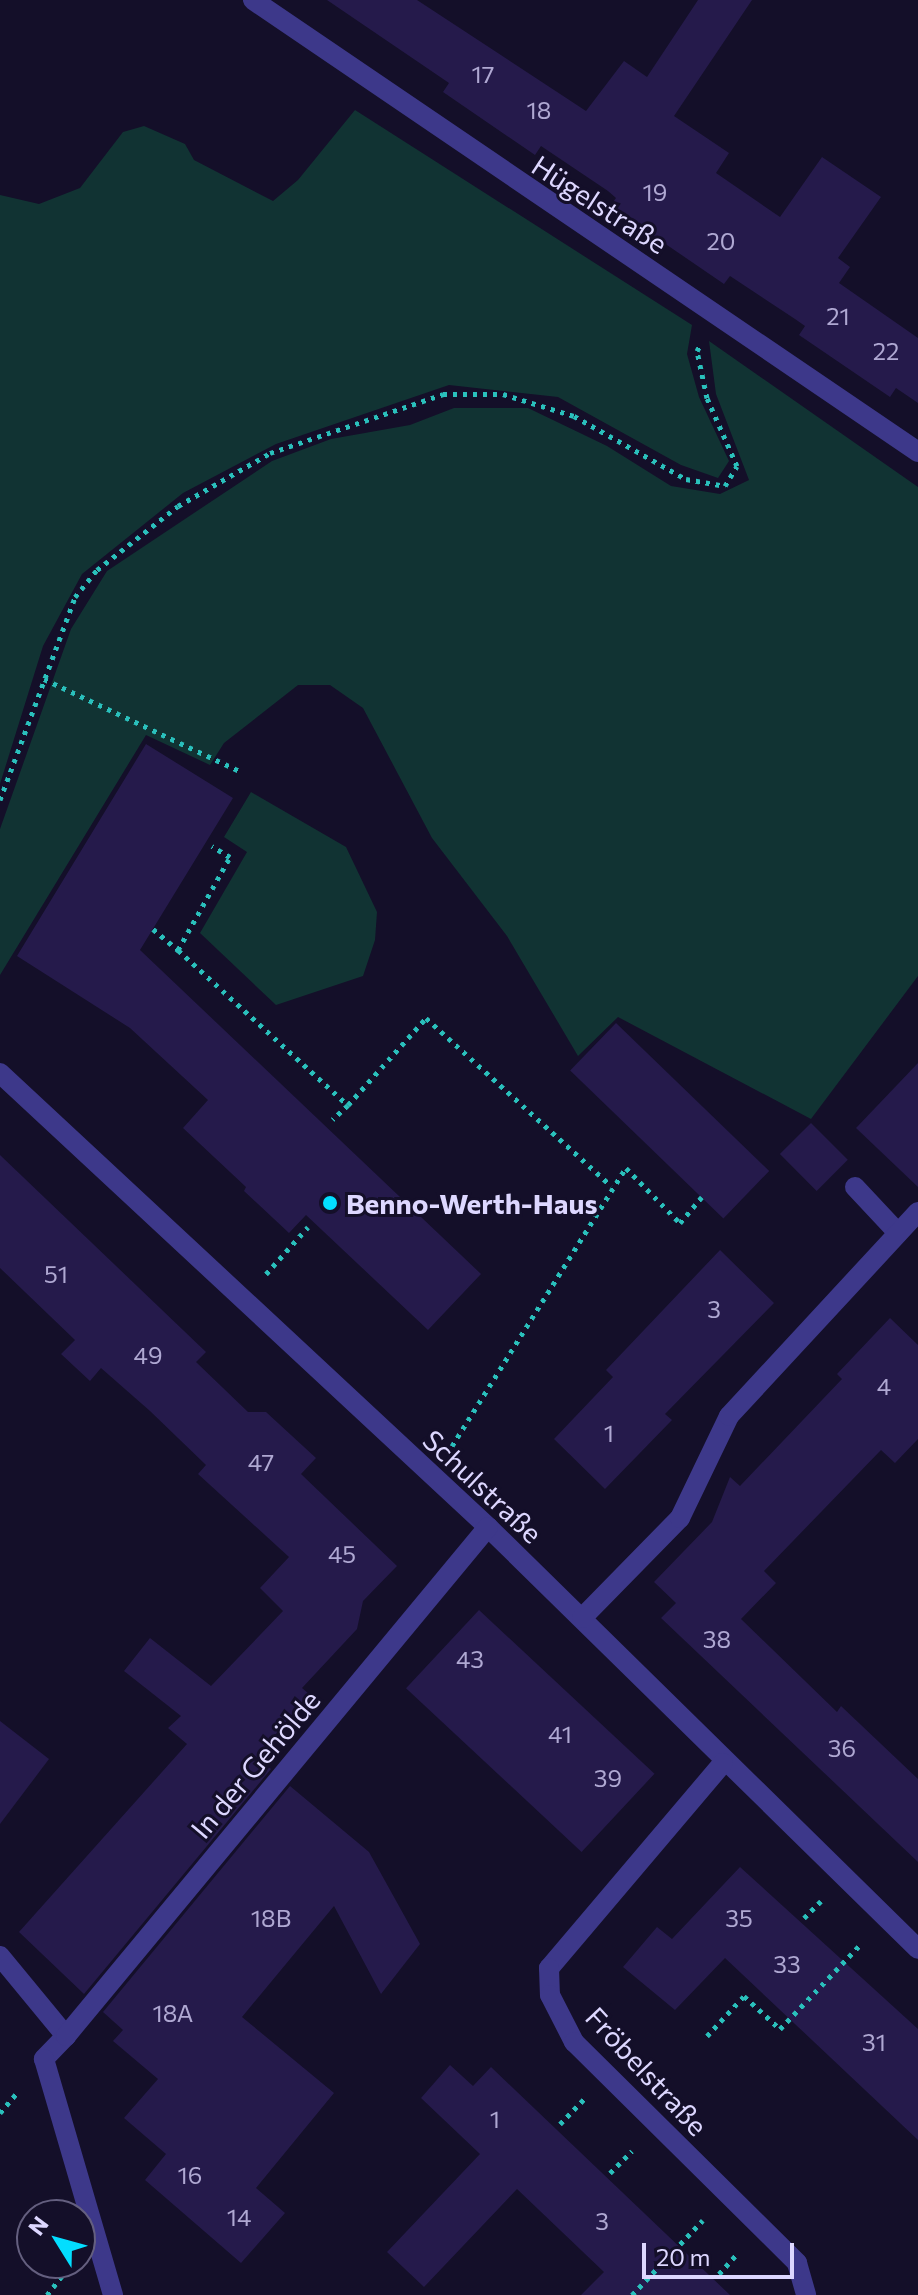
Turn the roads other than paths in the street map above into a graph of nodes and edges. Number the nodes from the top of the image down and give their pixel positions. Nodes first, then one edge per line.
1 (253, 0) edge
2 (918, 452) edge
3 (0, 1073) edge
4 (855, 1187) dead end
5 (918, 1212) edge
6 (898, 1233) junction
7 (488, 1527) junction
8 (582, 1618) junction
9 (723, 1763) junction
10 (918, 1949) edge
11 (0, 1956) edge
12 (66, 2036) junction
13 (113, 2295) edge
14 (806, 2295) edge

1 - 2 street, Hügelstraße
3 - 7 street, Schulstraße
4 - 6 street
5 - 6 street
6 - 8 street
7 - 8 street, Schulstraße
7 - 12 street, In der Gehölde
8 - 9 street, Schulstraße
9 - 10 street, Schulstraße
9 - 14 street, Fröbelstraße
11 - 12 street
12 - 13 street, In der Gehölde

